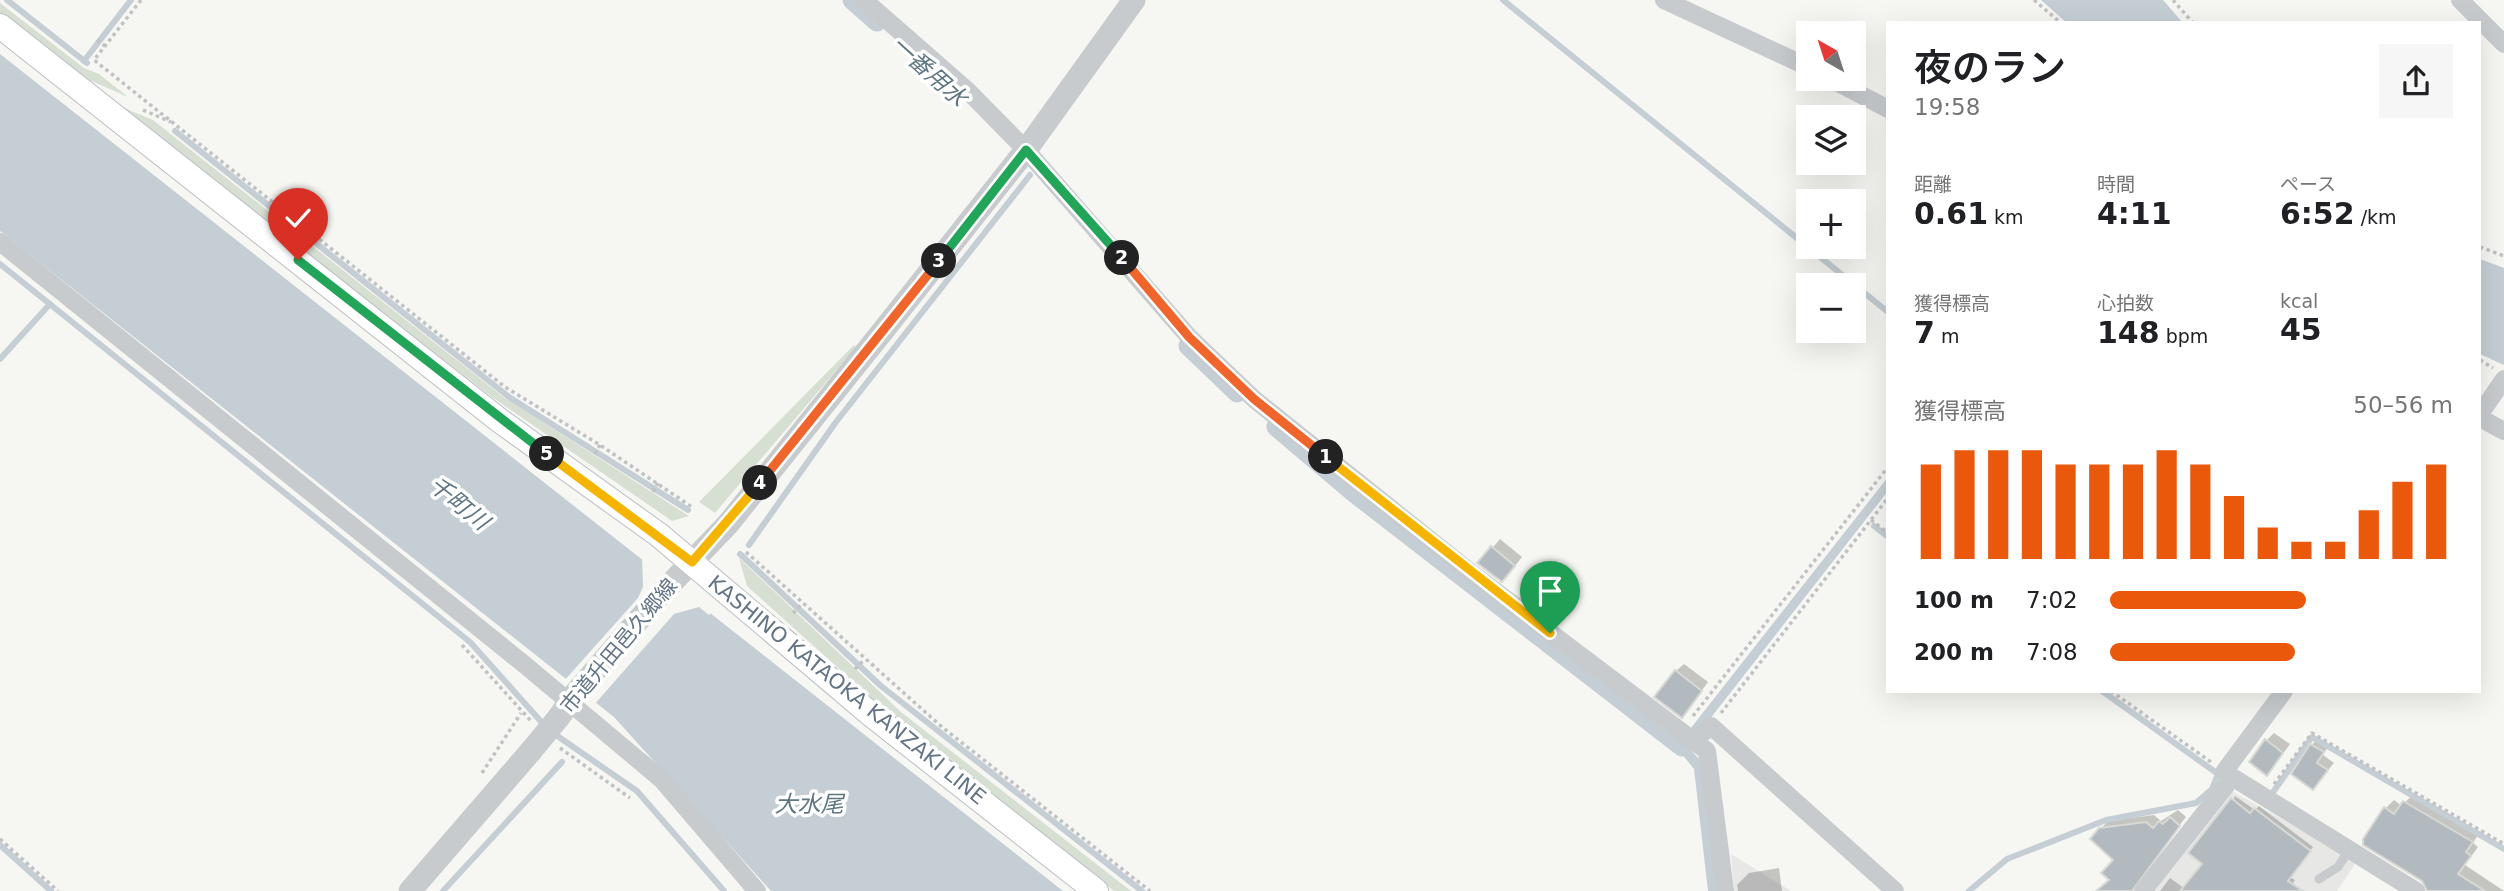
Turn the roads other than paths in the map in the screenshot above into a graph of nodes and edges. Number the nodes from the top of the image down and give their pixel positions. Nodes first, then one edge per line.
1 (864, 0) edge
2 (1134, 0) edge
3 (1664, 0) edge
4 (2460, 0) edge
5 (0, 26) edge
6 (2504, 44) edge
7 (1796, 61) edge
8 (1855, 91) edge
9 (1886, 107) edge
10 (1026, 150) junction
11 (0, 242) edge
12 (2504, 379) edge
13 (2481, 414) edge
14 (2481, 417) edge
15 (2504, 431) edge
16 (684, 570) junction
17 (2283, 693) edge
18 (568, 706) junction
19 (1690, 737) junction
20 (2228, 775) junction
21 (2349, 850) junction
22 (2319, 879) dead end
23 (410, 891) edge
24 (757, 891) edge
25 (1096, 891) edge
26 (1725, 891) edge
27 (1895, 891) edge
28 (2143, 891) edge
29 (2416, 891) edge

1 - 10 street
2 - 10 street, 市道升田邑久郷線
3 - 7 street
4 - 6 street
5 - 16 main road, KASHINO KATAOKA KANZAKI LINE
8 - 9 street
10 - 16 street, 市道升田邑久郷線
10 - 19 street
11 - 18 street
12 - 13 street
14 - 15 street
16 - 18 street, 市道升田邑久郷線
16 - 25 main road, KASHINO KATAOKA KANZAKI LINE
17 - 20 street
18 - 23 street, 市道升田邑久郷線, bridge
18 - 24 street
19 - 26 street
19 - 27 street
20 - 21 street
20 - 28 street
21 - 22 lane
21 - 29 street

